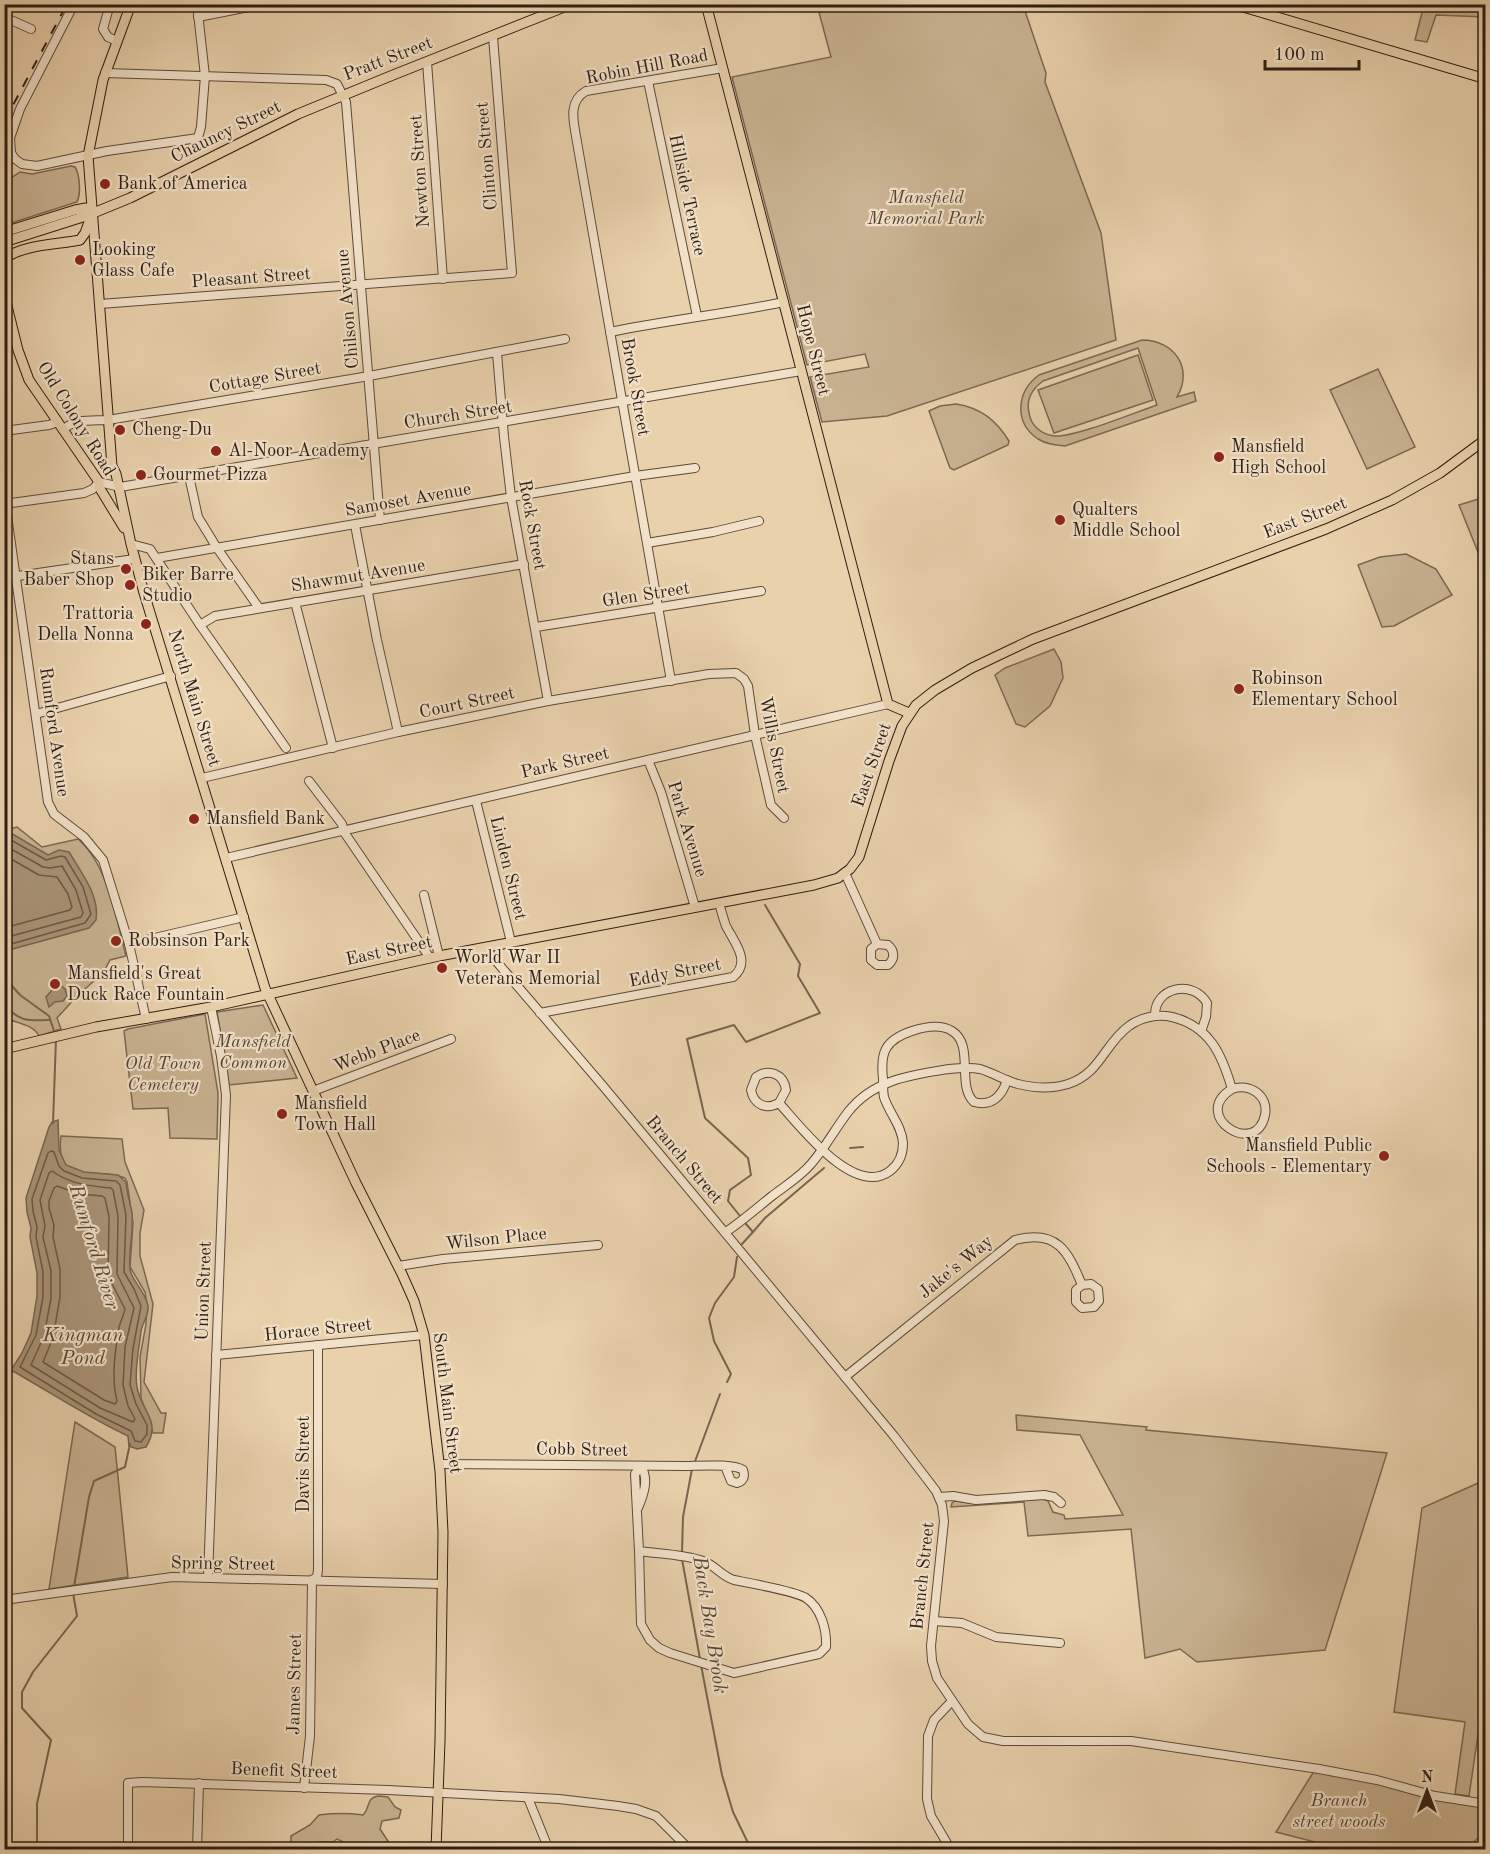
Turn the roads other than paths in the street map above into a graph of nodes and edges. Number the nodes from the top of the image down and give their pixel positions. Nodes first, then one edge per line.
1 (74, 4) edge
2 (110, 4) edge
3 (131, 4) edge
4 (196, 4) edge
5 (264, 4) edge
6 (572, 4) edge
7 (706, 4) edge
8 (1233, 4) edge
9 (4, 17) edge
10 (198, 17) junction
11 (31, 29) dead end
12 (493, 37) junction
13 (117, 41) junction
14 (427, 62) junction
15 (723, 68) junction
16 (105, 73) junction
17 (205, 76) junction
18 (1485, 80) edge
19 (648, 81) junction
20 (342, 95) junction
21 (577, 98) joint
22 (88, 156) junction
23 (92, 212) junction
24 (4, 232) edge
25 (80, 240) junction
26 (4, 242) edge
27 (4, 259) edge
28 (96, 260) junction
29 (512, 273) joint
30 (443, 279) junction
31 (361, 285) junction
32 (4, 294) edge
33 (784, 302) junction
34 (100, 304) junction
35 (6, 305) edge
36 (697, 316) junction
37 (610, 332) junction
38 (565, 339) dead end
39 (497, 353) junction
40 (801, 371) junction
41 (369, 376) junction
42 (622, 403) junction
43 (108, 420) junction
44 (503, 422) junction
45 (61, 426) junction
46 (4, 431) edge
47 (1485, 439) edge
48 (374, 444) junction
49 (112, 466) junction
50 (695, 468) dead end
51 (189, 476) junction
52 (635, 476) junction
53 (99, 482) junction
54 (120, 487) junction
55 (511, 497) junction
56 (5, 500) edge
57 (380, 520) junction
58 (759, 521) dead end
59 (355, 525) junction
60 (647, 543) junction
61 (131, 544) junction
62 (217, 548) junction
63 (157, 558) junction
64 (134, 559) junction
65 (524, 564) junction
66 (17, 576) junction
67 (4, 578) edge
68 (368, 590) junction
69 (761, 591) dead end
70 (295, 602) junction
71 (259, 608) junction
72 (658, 608) junction
73 (200, 625) junction
74 (536, 627) junction
75 (740, 675) joint
76 (171, 676) junction
77 (671, 681) junction
78 (548, 701) junction
79 (888, 704) junction
80 (909, 713) junction
81 (36, 714) junction
82 (399, 732) junction
83 (755, 735) junction
84 (286, 748) dead end
85 (333, 748) junction
86 (648, 760) junction
87 (202, 778) junction
88 (309, 781) dead end
89 (476, 801) junction
90 (784, 818) dead end
91 (344, 832) junction
92 (226, 858) junction
93 (845, 873) junction
94 (424, 894) dead end
95 (719, 903) junction
96 (695, 907) junction
97 (244, 917) junction
98 (511, 942) junction
99 (129, 944) junction
100 (877, 944) dead end
101 (487, 947) junction
102 (435, 957) junction
103 (269, 994) junction
104 (211, 1007) junction
105 (540, 1012) junction
106 (1155, 1016) junction
107 (146, 1019) junction
108 (1202, 1029) junction
109 (452, 1039) dead end
110 (4, 1049) edge
111 (964, 1068) junction
112 (1007, 1080) junction
113 (883, 1083) junction
114 (1232, 1089) junction
115 (313, 1091) junction
116 (779, 1103) junction
117 (822, 1149) junction
118 (726, 1232) junction
119 (598, 1245) dead end
120 (398, 1266) junction
121 (1082, 1285) dead end
122 (424, 1335) junction
123 (318, 1345) junction
124 (216, 1356) junction
125 (845, 1377) junction
126 (439, 1464) junction
127 (641, 1466) junction
128 (725, 1466) dead end
129 (939, 1497) junction
130 (1061, 1503) dead end
131 (639, 1551) junction
132 (208, 1577) junction
133 (312, 1580) junction
134 (443, 1584) junction
135 (4, 1600) edge
136 (934, 1621) junction
137 (1060, 1643) dead end
138 (952, 1701) junction
139 (199, 1783) junction
140 (304, 1788) junction
141 (437, 1793) junction
142 (528, 1798) junction
143 (1485, 1804) edge
144 (128, 1850) edge
145 (197, 1850) edge
146 (436, 1850) edge
147 (549, 1850) edge
148 (690, 1850) edge
149 (951, 1850) edge

1 - 22 street
2 - 13 street
3 - 13 main road, North Main Street
4 - 10 street
5 - 10 street
6 - 12 main road, Pratt Street
7 - 15 main road, Hope Street
8 - 18 main road
9 - 11 street
10 - 17 street
12 - 14 main road, Pratt Street
12 - 29 street, Clinton Street
13 - 16 main road, North Main Street
14 - 20 main road, Pratt Street
14 - 30 street, Newton Street
15 - 19 street, Robin Hill Road
15 - 33 main road, Hope Street
16 - 17 street, Pratt Street
16 - 22 main road, North Main Street
17 - 20 street, Pratt Street
17 - 22 street
19 - 21 street, Robin Hill Road
19 - 36 street, Hillside Terrace
20 - 23 main road, Chauncy Street
20 - 31 street, Chilson Avenue
21 - 37 street, Brook Street
22 - 23 main road, North Main Street
23 - 24 main road, Chauncy Street
23 - 25 main road
23 - 26 main road, Chauncy Street
23 - 28 main road, North Main Street
25 - 27 main road
25 - 28 main road
28 - 34 main road, North Main Street
29 - 30 street, Pleasant Street
30 - 31 street, Pleasant Street
31 - 34 street, Pleasant Street
31 - 41 street, Chilson Avenue
32 - 35 main road, Old Colony Road
33 - 36 street
33 - 40 main road, Hope Street
34 - 43 main road, North Main Street
35 - 45 main road, Old Colony Road
36 - 37 street
37 - 42 street, Brook Street
38 - 39 street, Cottage Street
39 - 41 street, Cottage Street
39 - 44 street, Rock Street
40 - 42 street, Church Street
40 - 79 main road, Hope Street
41 - 43 street, Cottage Street
41 - 48 street, Chilson Avenue
42 - 44 street, Church Street
42 - 52 street, Brook Street
43 - 45 street, Cottage Street
43 - 49 main road, North Main Street
44 - 48 street, Church Street
44 - 55 street, Rock Street
45 - 46 street, Cottage Street
45 - 53 main road, Old Colony Road
47 - 80 main road, East Street
48 - 51 street, Church Street
48 - 57 street, Chilson Avenue
49 - 53 main road
49 - 54 main road, North Main Street
50 - 52 street, Samoset Avenue
51 - 54 street, Church Street
51 - 62 street
52 - 55 street, Samoset Avenue
52 - 60 street, Brook Street
53 - 54 street
53 - 56 street
53 - 61 main road, Old Colony Road
54 - 61 main road, North Main Street
55 - 57 street, Samoset Avenue
55 - 65 street, Rock Street
56 - 66 street, Rumford Avenue
57 - 59 street, Samoset Avenue
58 - 60 street
59 - 62 street, Samoset Avenue
59 - 68 street
60 - 72 street, Brook Street
61 - 63 street
61 - 64 main road, North Main Street
62 - 63 street, Samoset Avenue
62 - 71 street
63 - 73 street
64 - 66 street
64 - 76 main road, North Main Street
65 - 68 street, Shawmut Avenue
65 - 74 street, Rock Street
66 - 67 street
66 - 81 street, Rumford Avenue
68 - 70 street, Shawmut Avenue
68 - 82 street
69 - 72 street, Glen Street
70 - 71 street, Shawmut Avenue
70 - 85 street
71 - 73 street, Shawmut Avenue
72 - 74 street, Glen Street
72 - 77 street, Brook Street
73 - 84 street
74 - 78 street, Rock Street
75 - 77 street, Court Street
75 - 83 street, Willis Street
76 - 81 street
76 - 87 main road, North Main Street
77 - 78 street, Court Street
78 - 82 street, Court Street
79 - 80 main road
79 - 83 street, Park Street
80 - 93 main road, East Street
81 - 99 street, Rumford Avenue
82 - 85 street, Court Street
83 - 86 street, Park Street
83 - 90 street, Willis Street
85 - 87 street, Court Street
86 - 89 street, Park Street
86 - 96 street, Park Avenue
87 - 92 main road, North Main Street
88 - 91 street
89 - 91 street, Park Street
89 - 98 street, Linden Street
91 - 92 street, Park Street
91 - 102 street
92 - 97 main road, North Main Street
93 - 95 main road, East Street
93 - 100 street
94 - 102 street
95 - 96 main road, East Street
95 - 105 street, Eddy Street
96 - 98 main road, East Street
97 - 99 street
97 - 103 main road, North Main Street
98 - 101 main road, East Street
99 - 107 street, Rumford Avenue
101 - 102 main road, East Street
101 - 105 street, Branch Street
102 - 103 main road, East Street
103 - 104 main road, East Street
103 - 115 main road, South Main Street
104 - 107 main road, East Street
104 - 124 street, Union Street
105 - 118 street, Branch Street
106 - 108 street
106 - 108 street
106 - 112 street
107 - 110 main road, East Street
108 - 114 street
109 - 115 street, Webb Place
111 - 112 street
111 - 112 street
111 - 113 street
111 - 113 street
113 - 117 street
113 - 117 street
114 - 114 street
115 - 120 main road, South Main Street
116 - 116 street
116 - 117 street
117 - 118 street
118 - 125 street, Branch Street
119 - 120 street, Wilson Place
120 - 122 main road, South Main Street
121 - 125 street, Jake's Way
122 - 123 street, Horace Street
122 - 126 main road, South Main Street
123 - 124 street, Horace Street
123 - 133 street, Davis Street
124 - 132 street, Union Street
125 - 129 street, Branch Street
126 - 127 street, Cobb Street
126 - 134 main road, South Main Street
127 - 128 street, Cobb Street
127 - 131 street
129 - 130 street
129 - 136 street, Branch Street
131 - 131 street
132 - 133 street, Spring Street
132 - 135 street, Spring Street
133 - 134 street, Spring Street
133 - 140 street, James Street
134 - 141 main road, South Main Street
136 - 137 street
136 - 138 street, Branch Street
138 - 143 street, Branch Street
138 - 149 street
139 - 140 street, Benefit Street
139 - 144 street, Benefit Street
139 - 145 street
140 - 141 street, Benefit Street
141 - 142 street, Benefit Street
141 - 146 main road, South Main Street
142 - 147 street
142 - 148 street, Benefit Street

